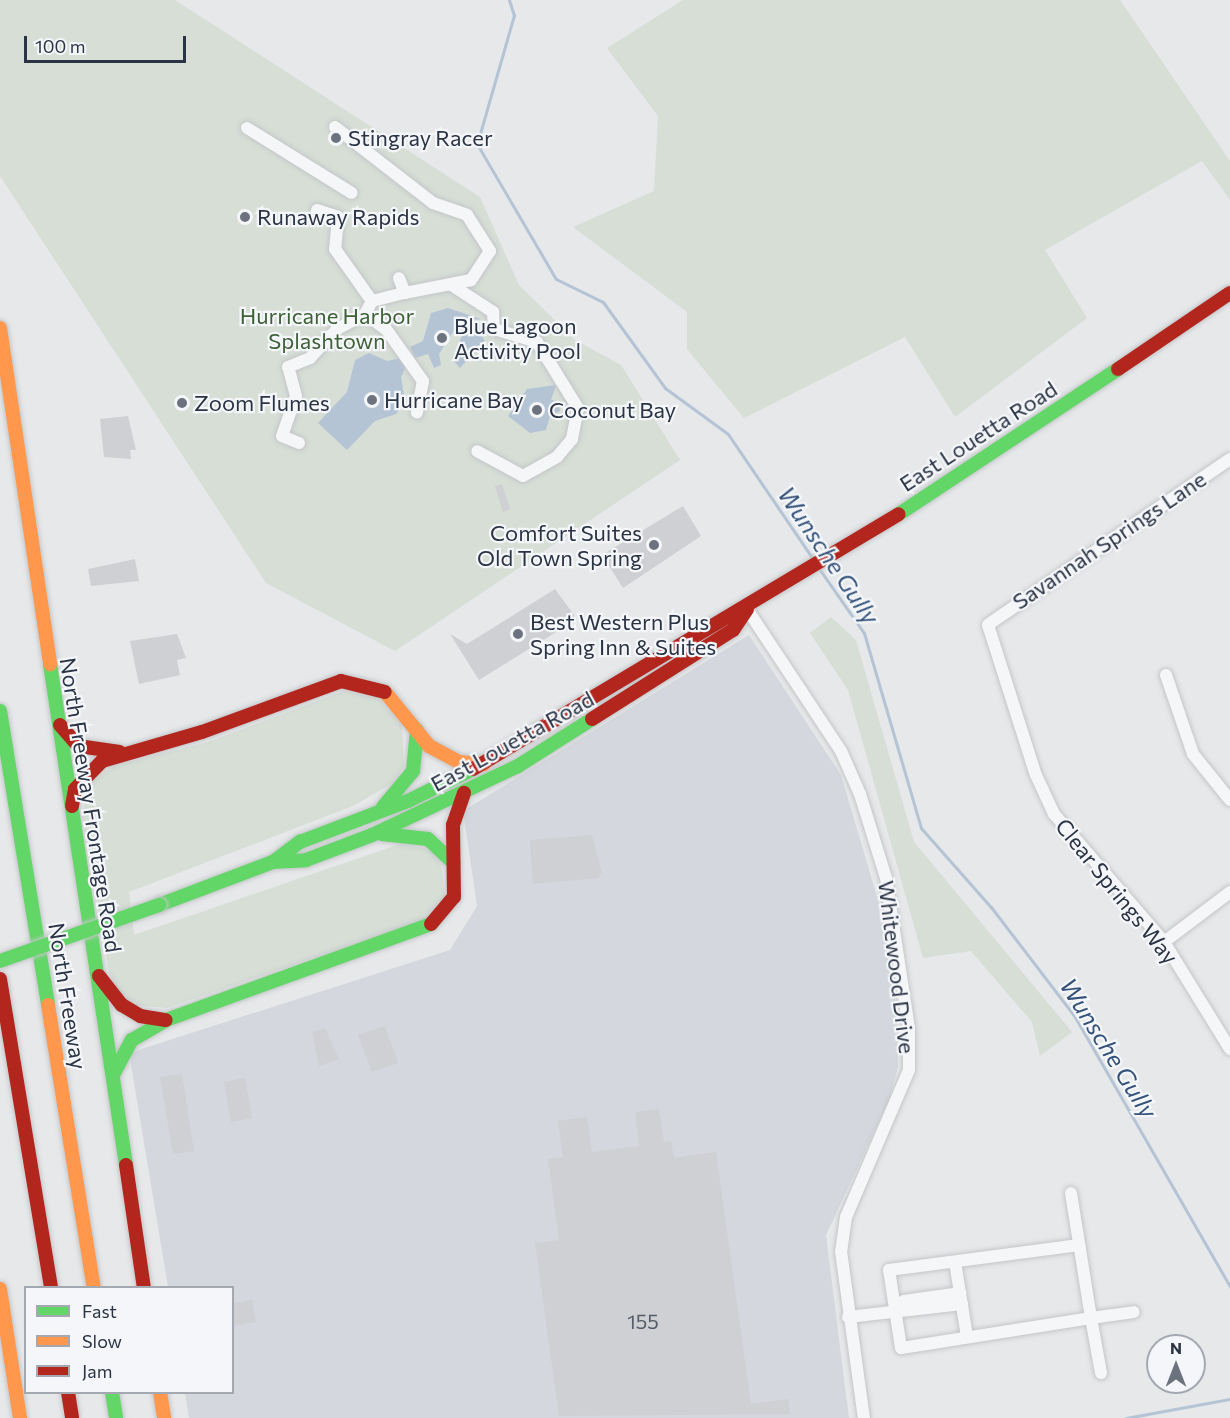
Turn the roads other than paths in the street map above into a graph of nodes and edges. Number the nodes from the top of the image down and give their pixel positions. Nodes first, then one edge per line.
1 (334, 127) dead end
2 (247, 129) dead end
3 (352, 193) dead end
4 (318, 210) dead end
5 (399, 278) dead end
6 (453, 286) junction
7 (405, 293) junction
8 (1230, 293) edge
9 (372, 301) junction
10 (365, 314) junction
11 (0, 328) edge
12 (417, 412) dead end
13 (299, 443) dead end
14 (477, 452) dead end
15 (1230, 459) edge
16 (747, 609) junction
17 (989, 622) joint
18 (1166, 675) dead end
19 (0, 711) edge
20 (57, 719) junction
21 (562, 720) junction
22 (417, 730) junction
23 (553, 746) junction
24 (128, 752) junction
25 (484, 764) junction
26 (464, 793) junction
27 (1230, 800) edge
28 (71, 814) junction
29 (375, 814) junction
30 (372, 835) junction
31 (273, 862) junction
32 (454, 863) junction
33 (1230, 892) edge
34 (1164, 942) junction
35 (0, 961) edge
36 (95, 969) junction
37 (0, 979) edge
38 (166, 1020) junction
39 (1230, 1049) edge
40 (112, 1076) junction
41 (1071, 1193) dead end
42 (1079, 1245) junction
43 (955, 1266) junction
44 (51, 1286) edge
45 (94, 1286) edge
46 (144, 1286) edge
47 (0, 1289) edge
48 (961, 1299) junction
49 (895, 1311) junction
50 (1134, 1312) dead end
51 (848, 1317) junction
52 (1091, 1318) junction
53 (967, 1337) junction
54 (1101, 1373) dead end
55 (68, 1394) edge
56 (112, 1394) edge
57 (160, 1394) edge
58 (20, 1418) edge
59 (72, 1418) edge
60 (116, 1418) edge
61 (164, 1418) edge
62 (864, 1418) edge

1 - 6 street
2 - 3 street
4 - 9 street
5 - 7 street
6 - 7 street
6 - 14 street
7 - 9 street
8 - 16 main road, East Louetta Road
9 - 10 street
10 - 12 street
10 - 13 street
11 - 20 main road, North Freeway Frontage Road
15 - 17 street, Savannah Springs Lane
16 - 21 main road, East Louetta Road
16 - 23 main road, East Louetta Road
16 - 51 street, Whitewood Drive
17 - 34 street, Clear Springs Way
18 - 27 street
19 - 45 main road, North Freeway
20 - 24 main road
20 - 28 main road, North Freeway Frontage Road
21 - 23 main road
21 - 25 main road, East Louetta Road
22 - 24 main road
22 - 25 main road
22 - 29 main road
23 - 26 main road, East Louetta Road
24 - 28 main road
25 - 29 main road, East Louetta Road
26 - 30 main road, East Louetta Road
26 - 32 main road
28 - 36 main road, North Freeway Frontage Road
29 - 31 main road, East Louetta Road
30 - 31 main road, East Louetta Road
30 - 32 main road
31 - 35 main road, East Louetta Road, bridge
32 - 38 main road
33 - 34 street
34 - 39 street, Clear Springs Way
36 - 38 main road
36 - 40 main road, North Freeway Frontage Road
37 - 44 main road
38 - 40 main road
40 - 46 main road, North Freeway Frontage Road
41 - 42 street
42 - 43 street
42 - 52 street
43 - 48 street
43 - 49 street
47 - 58 main road
48 - 49 street
48 - 53 street
49 - 51 street
49 - 53 street
50 - 52 street
51 - 62 street, Whitewood Drive
52 - 53 street
52 - 54 street
55 - 59 main road
56 - 60 main road
57 - 61 main road

